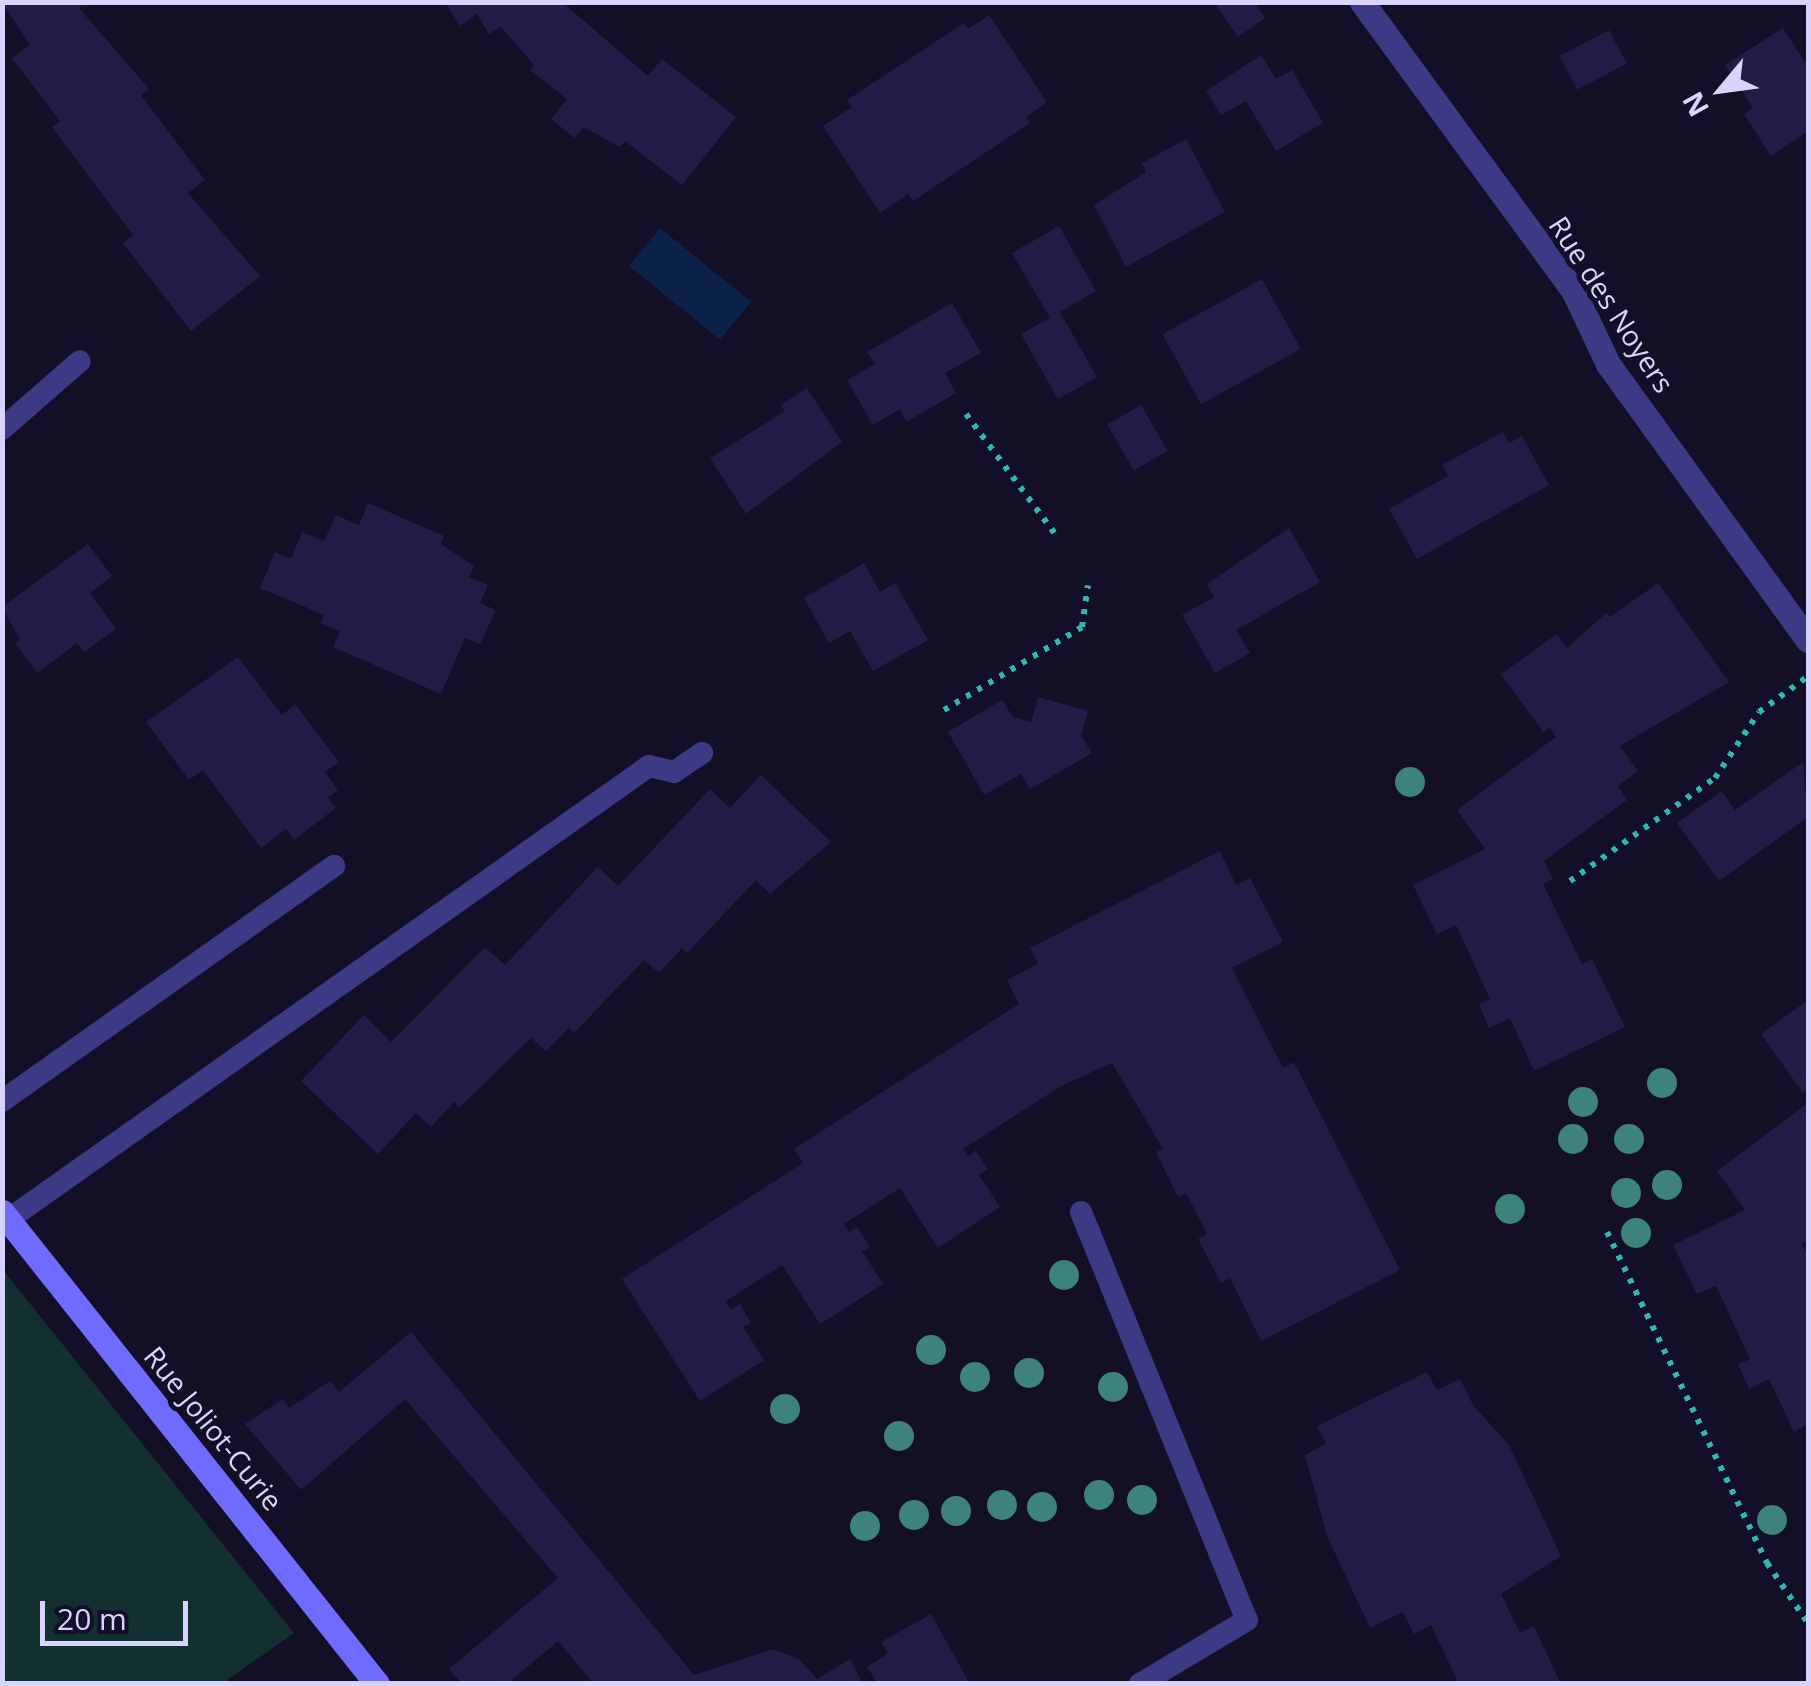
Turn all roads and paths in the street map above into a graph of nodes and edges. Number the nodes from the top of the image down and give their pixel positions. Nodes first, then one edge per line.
1 (1362, 2) edge
2 (80, 361) dead end
3 (966, 414) dead end
4 (2, 428) edge
5 (1058, 538) dead end
6 (1088, 586) dead end
7 (1808, 640) edge
8 (1808, 676) edge
9 (944, 710) dead end
10 (702, 753) dead end
11 (334, 866) dead end
12 (1570, 881) dead end
13 (2, 1101) edge
14 (1081, 1212) dead end
15 (6, 1216) edge
16 (1606, 1232) dead end
17 (1808, 1623) edge
18 (376, 1684) edge
19 (1140, 1684) edge

1 - 7 street, Rue des Noyers
2 - 4 lane
3 - 5 path
6 - 9 path
8 - 12 path
10 - 15 lane
11 - 13 lane
14 - 19 lane
15 - 18 main road, Rue Joliot-Curie
16 - 17 path

